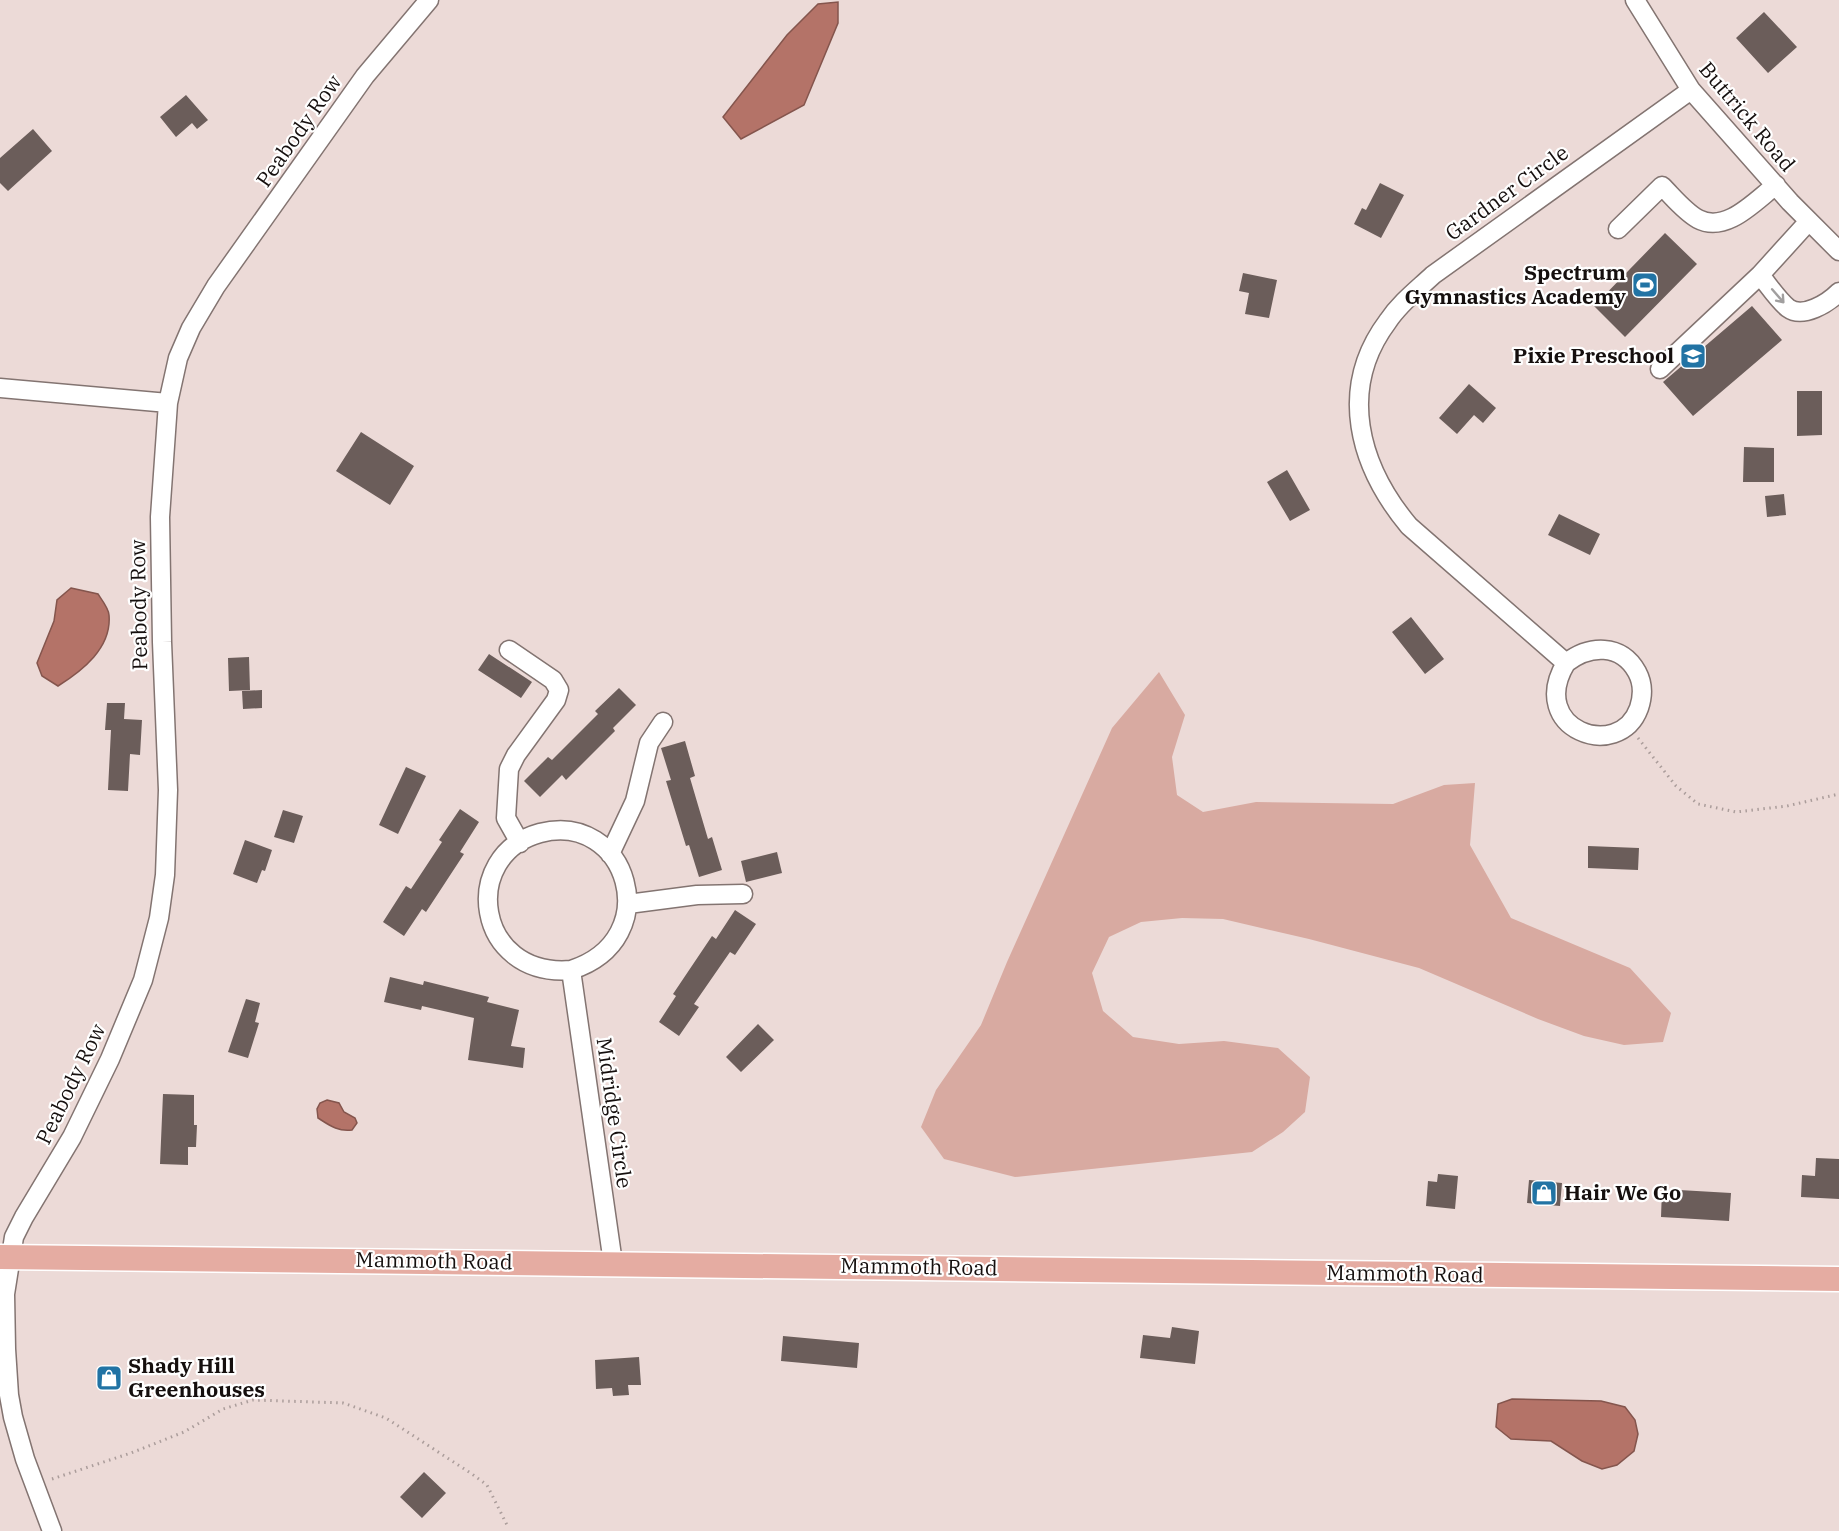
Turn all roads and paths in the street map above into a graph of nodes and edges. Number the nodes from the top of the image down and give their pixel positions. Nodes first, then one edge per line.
1 (429, 0) edge
2 (1635, 0) edge
3 (1691, 90) junction
4 (1776, 185) junction
5 (1809, 221) junction
6 (1618, 229) dead end
7 (1839, 251) edge
8 (1760, 275) junction
9 (1839, 292) edge
10 (1660, 369) dead end
11 (0, 388) edge
12 (168, 403) junction
13 (509, 651) dead end
14 (1566, 663) junction
15 (663, 722) dead end
16 (1628, 724) junction
17 (1839, 794) edge
18 (520, 843) junction
19 (610, 854) junction
20 (743, 894) dead end
21 (628, 904) junction
22 (571, 970) junction
23 (5, 1257) edge
24 (613, 1263) junction
25 (1839, 1279) edge
26 (36, 1485) junction
27 (508, 1527) dead end
28 (52, 1531) edge

1 - 12 street, Peabody Row
2 - 3 street, Buttrick Road
3 - 4 street, Buttrick Road
3 - 14 street, Gardner Circle
4 - 5 street, Buttrick Road
4 - 6 street
5 - 7 street, Buttrick Road
5 - 8 street
8 -> 9 street
8 - 10 street
11 - 12 street
12 - 23 street, Peabody Row
13 - 18 street
14 - 16 street
14 - 16 street
15 - 19 street
16 - 17 path
18 - 19 street
18 - 22 street
19 - 21 street
20 - 21 street
21 - 22 street
22 - 24 street, Midridge Circle
23 - 24 main road, Mammoth Road
23 - 26 street, Peabody Row
24 - 25 main road, Mammoth Road
26 - 27 path
26 - 28 street, Peabody Row

